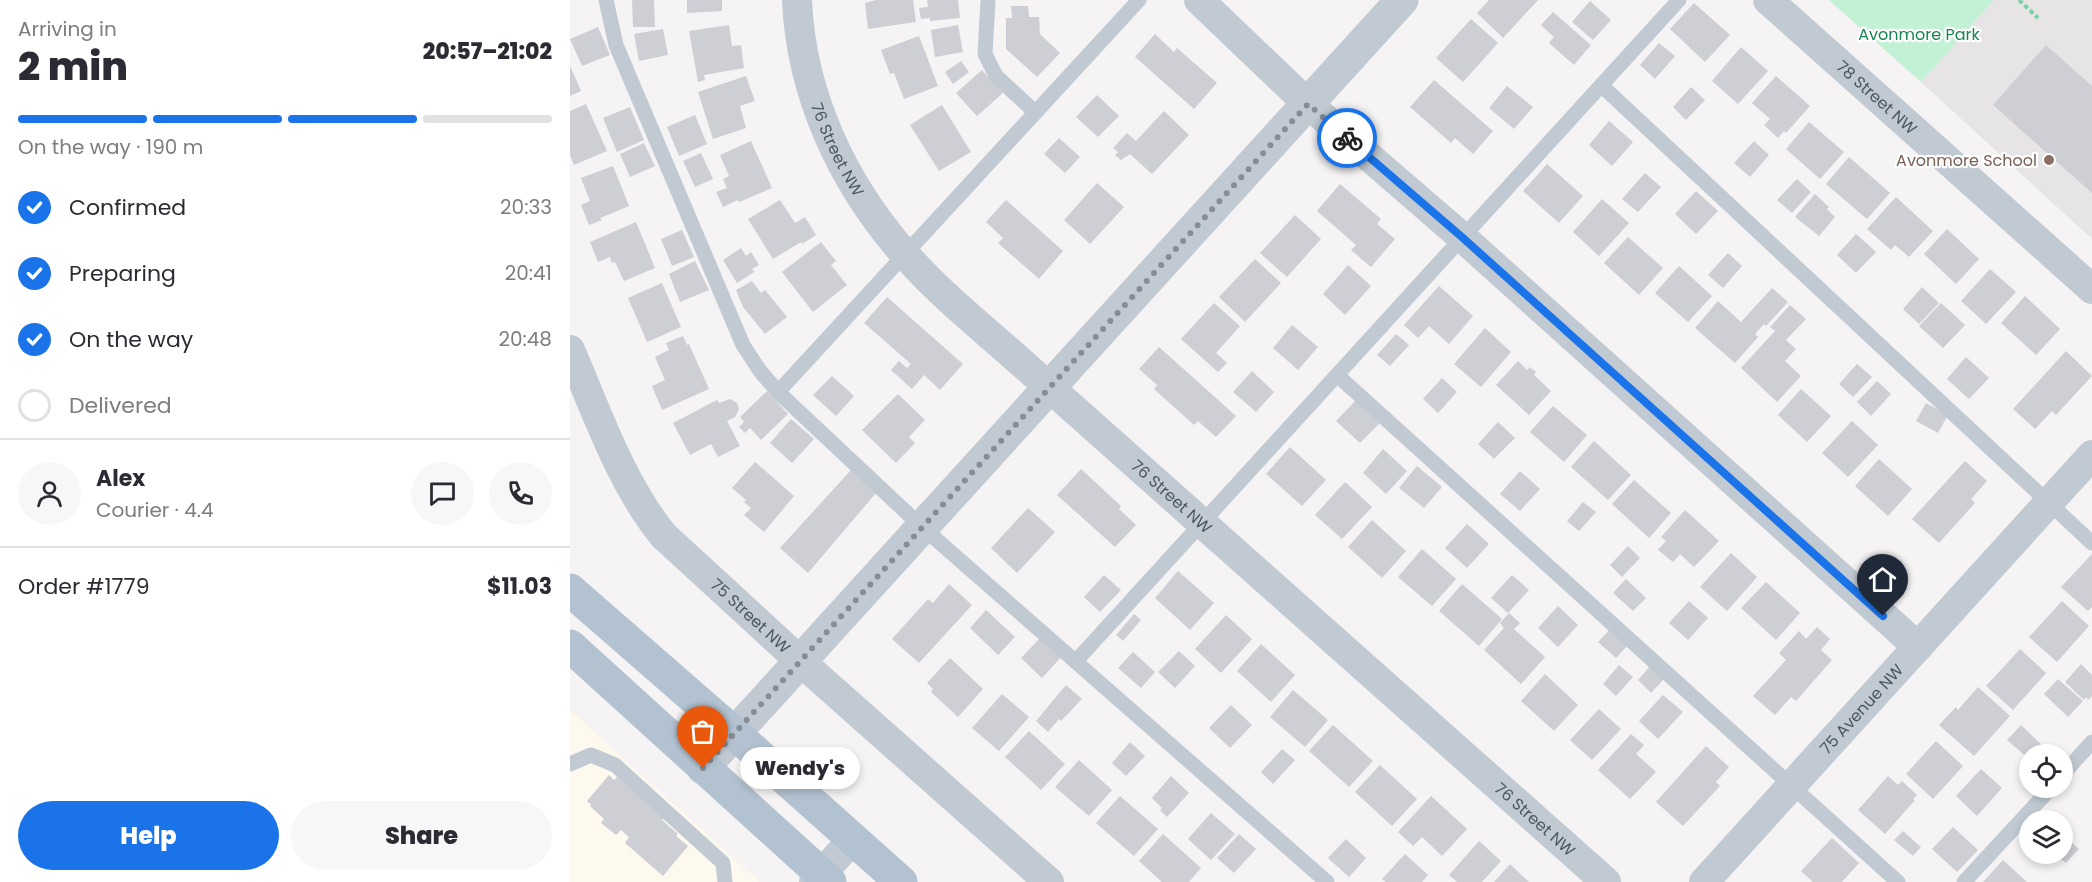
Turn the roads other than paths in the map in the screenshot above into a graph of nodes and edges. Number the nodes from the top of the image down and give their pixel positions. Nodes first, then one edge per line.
1 (606, 0) edge
2 (797, 0) edge
3 (988, 0) edge
4 (1139, 0) edge
5 (1200, 0) edge
6 (1402, 0) edge
7 (1679, 0) edge
8 (1768, 0) edge
9 (1602, 86) junction
10 (1308, 104) junction
11 (1035, 112) junction
12 (1463, 238) junction
13 (904, 254) junction
14 (2092, 289) edge
15 (570, 350) edge
16 (1337, 375) junction
17 (1049, 387) junction
18 (778, 392) junction
19 (2092, 455) edge
20 (2048, 503) junction
21 (1202, 523) junction
22 (922, 527) junction
23 (2092, 543) edge
24 (570, 590) edge
25 (570, 646) edge
26 (1918, 647) junction
27 (800, 661) junction
28 (1076, 661) junction
29 (735, 733) junction
30 (2092, 742) edge
31 (2073, 763) edge
32 (570, 764) edge
33 (703, 768) junction
34 (1792, 787) junction
35 (2042, 798) edge
36 (852, 840) junction
37 (822, 880) edge
38 (725, 882) edge
39 (902, 882) edge
40 (1049, 882) edge
41 (1327, 882) edge
42 (1606, 882) edge
43 (1704, 882) edge
44 (1898, 882) edge
45 (1964, 882) edge

1 - 18 lane
2 - 13 street, 76 Street NW
3 - 11 lane
4 - 11 lane
5 - 10 street
6 - 10 street
7 - 9 lane
8 - 14 street, 78 Street NW
9 - 12 lane
9 - 20 lane
10 - 12 street
10 - 17 street
11 - 13 lane
12 - 16 lane
12 - 26 street
13 - 17 street, 76 Street NW
13 - 18 lane
15 - 27 street, 75 Street NW
16 - 21 lane
16 - 34 lane
17 - 21 street, 76 Street NW
17 - 22 street
18 - 22 lane
19 - 20 street, 75 Avenue NW
20 - 23 lane
20 - 26 street, 75 Avenue NW
21 - 28 lane
21 - 42 street, 76 Street NW
22 - 27 street
22 - 28 lane
24 - 29 main road
25 - 33 main road
26 - 34 street, 75 Avenue NW
27 - 29 street
27 - 40 street, 75 Street NW
28 - 41 lane
29 - 33 street
29 - 36 main road
30 - 31 lane
32 - 38 lane
33 - 37 main road
34 - 43 street, 75 Avenue NW
34 - 44 lane
35 - 45 lane
36 - 37 street
36 - 39 main road

